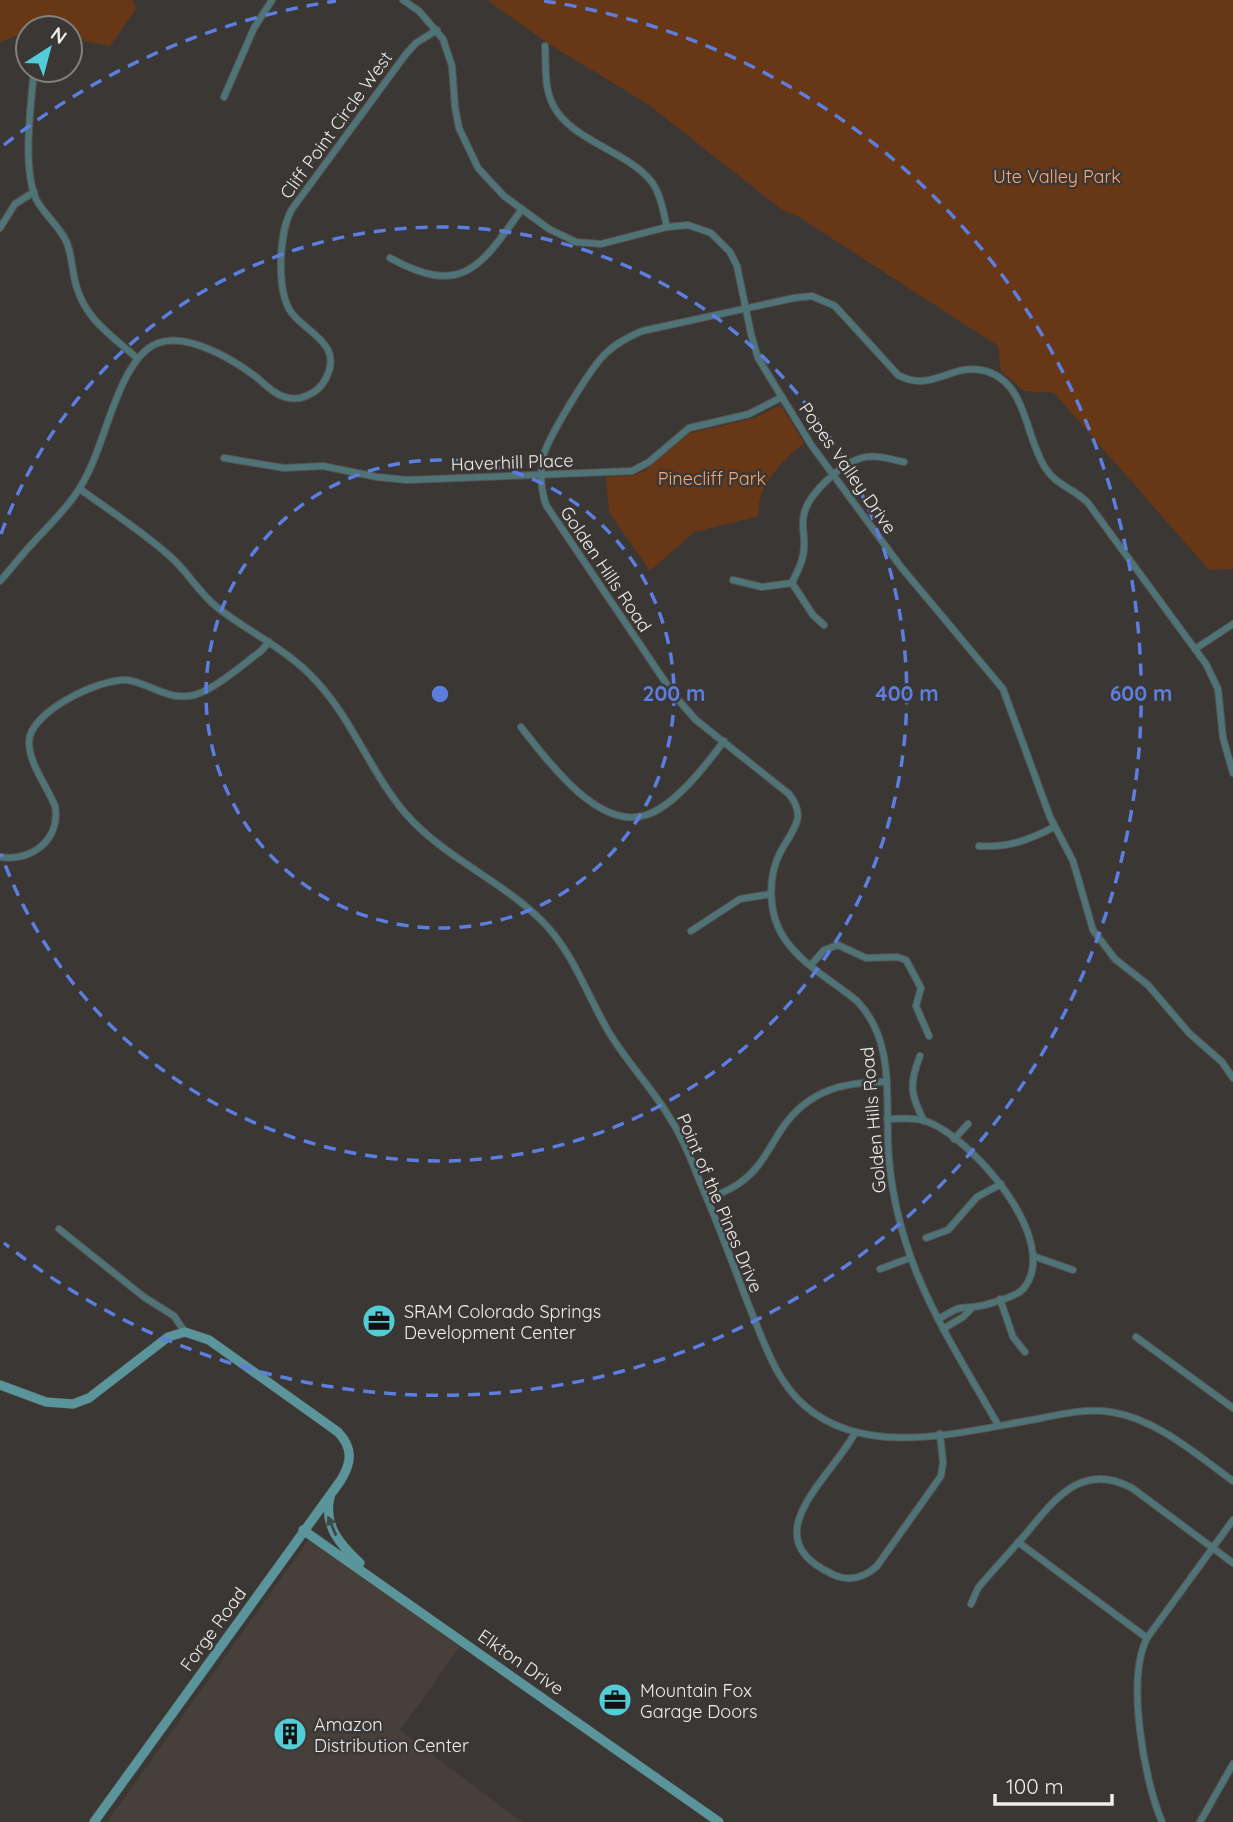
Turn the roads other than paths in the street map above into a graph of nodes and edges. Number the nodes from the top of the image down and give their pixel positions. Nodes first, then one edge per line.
1 (272, 0) edge
2 (403, 0) edge
3 (436, 30) junction
4 (545, 46) dead end
5 (33, 84) edge
6 (224, 97) dead end
7 (34, 192) junction
8 (522, 209) junction
9 (667, 227) junction
10 (0, 228) edge
11 (390, 258) dead end
12 (745, 308) junction
13 (137, 358) junction
14 (782, 397) junction
15 (224, 458) dead end
16 (904, 462) dead end
17 (541, 475) junction
18 (833, 476) junction
19 (80, 489) junction
20 (733, 580) dead end
21 (0, 582) edge
22 (792, 583) junction
23 (1233, 624) edge
24 (824, 625) dead end
25 (269, 642) junction
26 (1195, 649) junction
27 (521, 727) dead end
28 (724, 741) junction
29 (1233, 773) edge
30 (1054, 827) junction
31 (979, 846) dead end
32 (0, 857) edge
33 (771, 894) junction
34 (691, 931) dead end
35 (811, 965) junction
36 (929, 1036) dead end
37 (920, 1056) dead end
38 (1233, 1078) edge
39 (887, 1082) junction
40 (887, 1119) junction
41 (924, 1121) junction
42 (968, 1124) dead end
43 (954, 1139) junction
44 (1001, 1184) junction
45 (707, 1199) junction
46 (59, 1229) dead end
47 (926, 1238) dead end
48 (1033, 1256) junction
49 (910, 1258) junction
50 (880, 1269) dead end
51 (1073, 1270) dead end
52 (1000, 1299) junction
53 (972, 1308) junction
54 (938, 1319) junction
55 (943, 1329) junction
56 (185, 1332) junction
57 (1136, 1337) dead end
58 (1025, 1352) dead end
59 (0, 1385) edge
60 (1233, 1408) edge
61 (998, 1425) junction
62 (855, 1433) junction
63 (940, 1434) junction
64 (1233, 1481) edge
65 (331, 1494) junction
66 (1233, 1520) edge
67 (303, 1530) junction
68 (1018, 1542) junction
69 (1213, 1548) junction
70 (1233, 1563) edge
71 (387, 1587) junction
72 (971, 1604) dead end
73 (1147, 1638) junction
74 (1233, 1764) edge
75 (94, 1822) edge
76 (719, 1822) edge
77 (1162, 1822) edge
78 (1200, 1822) edge

1 - 6 street
2 - 3 street, Popes Valley Drive
3 - 8 street, Popes Valley Drive
3 - 13 street, Cliff Point Circle West
4 - 9 street
5 - 7 street
7 - 10 street
7 - 13 street
8 - 9 street, Popes Valley Drive
8 - 11 street
9 - 12 street, Popes Valley Drive
12 - 14 street, Popes Valley Drive
12 - 17 street, Golden Hills Road
12 - 26 street, Golden Hills Road
13 - 19 street
14 - 17 street, Haverhill Place
14 - 18 street, Popes Valley Drive
15 - 17 street, Haverhill Place
16 - 18 street
17 - 28 street, Golden Hills Road
18 - 22 street
18 - 30 street, Popes Valley Drive
19 - 21 street
19 - 25 street, Point of the Pines Drive
20 - 22 street
22 - 24 street
23 - 26 street
25 - 32 street
25 - 45 street, Point of the Pines Drive
26 - 29 street, Golden Hills Road
27 - 28 street
28 - 33 street, Golden Hills Road
30 - 31 street
30 - 38 street, Popes Valley Drive
33 - 34 street
33 - 35 street, Golden Hills Road
35 - 36 street
35 - 39 street, Golden Hills Road
37 - 41 street
39 - 40 street, Golden Hills Road
39 - 45 street
40 - 41 street
40 - 49 street, Golden Hills Road
41 - 43 street
42 - 43 street
43 - 44 street
44 - 47 street
44 - 48 street
45 - 62 street, Point of the Pines Drive
46 - 56 street
48 - 51 street
48 - 52 street
49 - 50 street
49 - 54 street, Golden Hills Road
52 - 53 street
52 - 58 street
53 - 54 street
53 - 55 street
54 - 55 street, Golden Hills Road
55 - 61 street, Golden Hills Road
56 - 59 street
56 - 65 street, Forge Road
57 - 60 street
61 - 63 street, Point of the Pines Drive
61 - 64 street, Point of the Pines Drive
62 - 63 street, Point of the Pines Drive
62 - 63 street
65 - 67 street, Forge Road
71 -> 65 street
66 - 69 street
67 - 71 street, Elkton Drive
67 - 75 street, Forge Road
68 - 69 street
68 - 72 street
68 - 73 street
69 - 70 street
69 - 73 street
71 - 76 street, Elkton Drive
73 - 77 street
74 - 78 street

